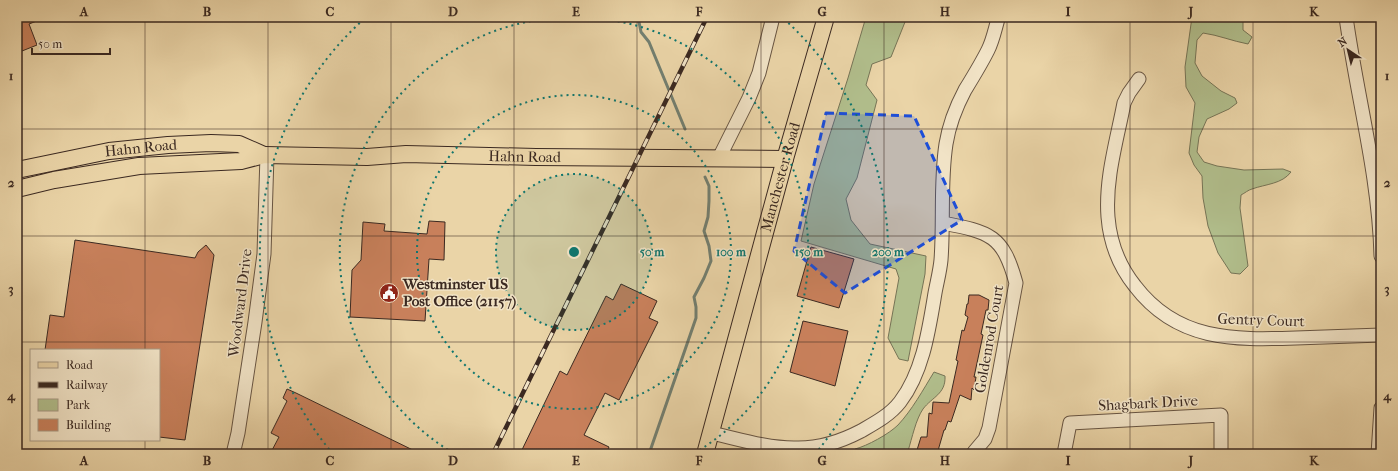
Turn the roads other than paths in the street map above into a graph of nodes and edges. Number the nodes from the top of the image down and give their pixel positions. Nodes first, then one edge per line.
1 (773, 17) edge
2 (826, 17) edge
3 (1346, 17) edge
4 (998, 19) dead end
5 (1139, 79) dead end
6 (265, 155) junction
7 (719, 158) junction
8 (785, 159) junction
9 (17, 170) edge
10 (17, 189) edge
11 (1380, 220) edge
12 (943, 223) junction
13 (1381, 256) edge
14 (1381, 335) edge
15 (1381, 408) edge
16 (711, 433) junction
17 (974, 452) dead end
18 (233, 454) edge
19 (705, 454) edge
20 (1064, 454) edge
21 (1221, 454) edge
22 (1378, 454) edge

1 - 7 street
2 - 8 main road, Manchester Road
3 - 11 street
4 - 12 street
5 - 14 street, Gentry Court
6 - 7 main road, Hahn Road
6 - 9 main road, Hahn Road
6 - 10 main road, Hahn Road
6 - 18 street, Woodward Drive
7 - 8 main road, Hahn Road
8 - 16 main road, Manchester Road
11 - 13 street
12 - 16 street
12 - 17 street, Goldenrod Court
15 - 22 street
16 - 19 main road, Manchester Road
20 - 21 street, Shagbark Drive

